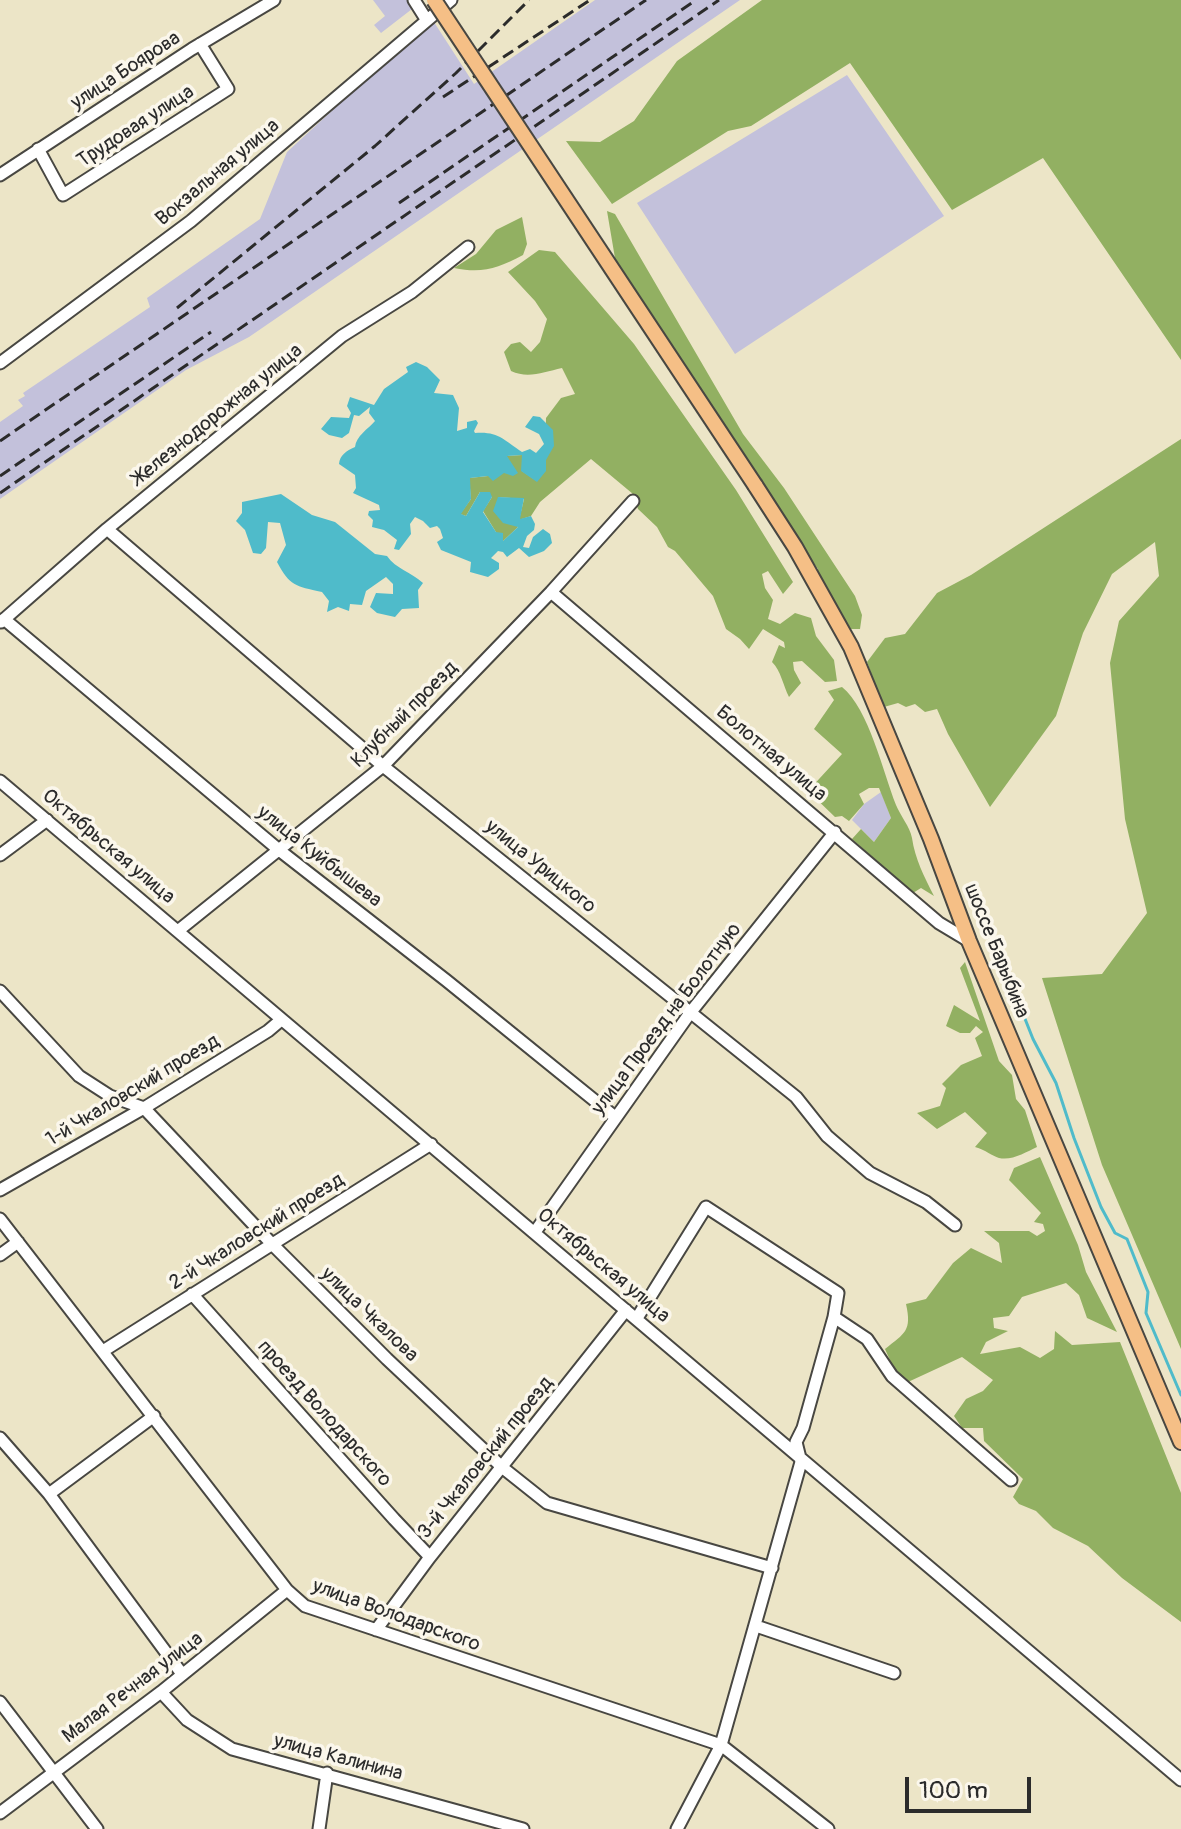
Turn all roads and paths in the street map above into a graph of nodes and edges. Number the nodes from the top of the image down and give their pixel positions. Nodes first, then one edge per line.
1 (274, 0) edge
2 (414, 0) edge
3 (434, 0) edge
4 (451, 0) edge
5 (426, 19) junction
6 (200, 44) junction
7 (38, 149) junction
8 (0, 175) edge
9 (468, 247) dead end
10 (0, 363) edge
11 (633, 501) dead end
12 (107, 529) junction
13 (551, 592) junction
14 (2, 620) edge
15 (383, 766) junction
16 (0, 781) edge
17 (47, 820) junction
18 (835, 832) junction
19 (279, 850) junction
20 (0, 855) edge
21 (179, 930) junction
22 (969, 941) junction
23 (0, 991) edge
24 (690, 1013) junction
25 (281, 1020) junction
26 (144, 1108) junction
27 (615, 1117) junction
28 (431, 1144) junction
29 (0, 1190) edge
30 (0, 1219) edge
31 (955, 1225) dead end
32 (535, 1232) junction
33 (18, 1242) junction
34 (271, 1243) junction
35 (0, 1255) edge
36 (192, 1294) junction
37 (626, 1310) junction
38 (834, 1317) junction
39 (637, 1318) junction
40 (103, 1351) junction
41 (154, 1416) junction
42 (0, 1438) edge
43 (1181, 1442) edge
44 (801, 1462) junction
45 (503, 1468) junction
46 (1011, 1480) dead end
47 (49, 1494) junction
48 (430, 1557) junction
49 (772, 1568) junction
50 (287, 1590) junction
51 (756, 1626) junction
52 (376, 1630) junction
53 (894, 1673) dead end
54 (182, 1674) junction
55 (161, 1692) junction
56 (0, 1702) edge
57 (721, 1745) junction
58 (52, 1772) junction
59 (327, 1773) junction
60 (1181, 1780) edge
61 (0, 1813) edge
62 (97, 1829) edge
63 (319, 1829) edge
64 (523, 1829) edge
65 (677, 1829) edge
66 (828, 1829) edge

1 - 6 street, улица Боярова
2 - 5 street
3 - 22 main road, шоссе Барыбина, bridge
4 - 5 street, Вокзальная улица
5 - 10 street, Вокзальная улица
6 - 7 street, улица Боярова
6 - 7 street, Трудовая улица
7 - 8 street, улица Боярова
9 - 12 street, Железнодорожная улица
11 - 13 street, Клубный проезд
12 - 14 street, Железнодорожная улица
12 - 15 street, улица Урицкого
13 - 15 street, Клубный проезд
13 - 18 street, Болотная улица
14 - 19 street, улица Куйбышева
15 - 19 street, Клубный проезд
15 - 24 street, улица Урицкого
16 - 17 street, Октябрьская улица
17 - 20 street
17 - 21 street, Октябрьская улица
18 - 22 street, Болотная улица
18 - 24 street, улица Проезд на Болотную
19 - 21 street, Клубный проезд
19 - 27 street, улица Куйбышева
21 - 25 street, Октябрьская улица
22 - 43 main road, шоссе Барыбина
23 - 26 street, улица Чкалова
24 - 27 street, улица Проезд на Болотную
24 - 31 street, улица Урицкого
25 - 26 street, 1-й Чкаловский проезд
25 - 28 street, Октябрьская улица
26 - 29 street, 1-й Чкаловский проезд
26 - 34 street, улица Чкалова
27 - 32 street, улица Проезд на Болотную
28 - 32 street, Октябрьская улица
28 - 34 street, 2-й Чкаловский проезд
30 - 33 street, улица Володарского
32 - 37 street, Октябрьская улица
33 - 35 street
33 - 40 street, улица Володарского
34 - 36 street, 2-й Чкаловский проезд
34 - 45 street, улица Чкалова
36 - 40 street, 2-й Чкаловский проезд
36 - 48 street, проезд Володарского
37 - 39 street, Октябрьская улица
37 - 45 street, 3-й Чкаловский проезд
38 - 39 street
38 - 44 street
38 - 46 street
39 - 44 street, Октябрьская улица
40 - 41 street, улица Володарского
41 - 47 street
41 - 50 street, улица Володарского
42 - 47 street
44 - 49 street
44 - 60 street, Октябрьская улица
45 - 48 street, 3-й Чкаловский проезд
45 - 49 street, улица Чкалова
47 - 54 street
48 - 52 street, 3-й Чкаловский проезд
49 - 51 street
50 - 52 street, улица Володарского
50 - 54 street, Малая Речная улица
51 - 53 street
51 - 57 street
52 - 57 street, улица Володарского
54 - 55 street, Малая Речная улица
55 - 58 street, Малая Речная улица
55 - 59 street, улица Калинина
56 - 58 street
57 - 65 street
57 - 66 street, улица Володарского
58 - 61 street, Малая Речная улица
58 - 62 street
59 - 63 street
59 - 64 street, улица Калинина

